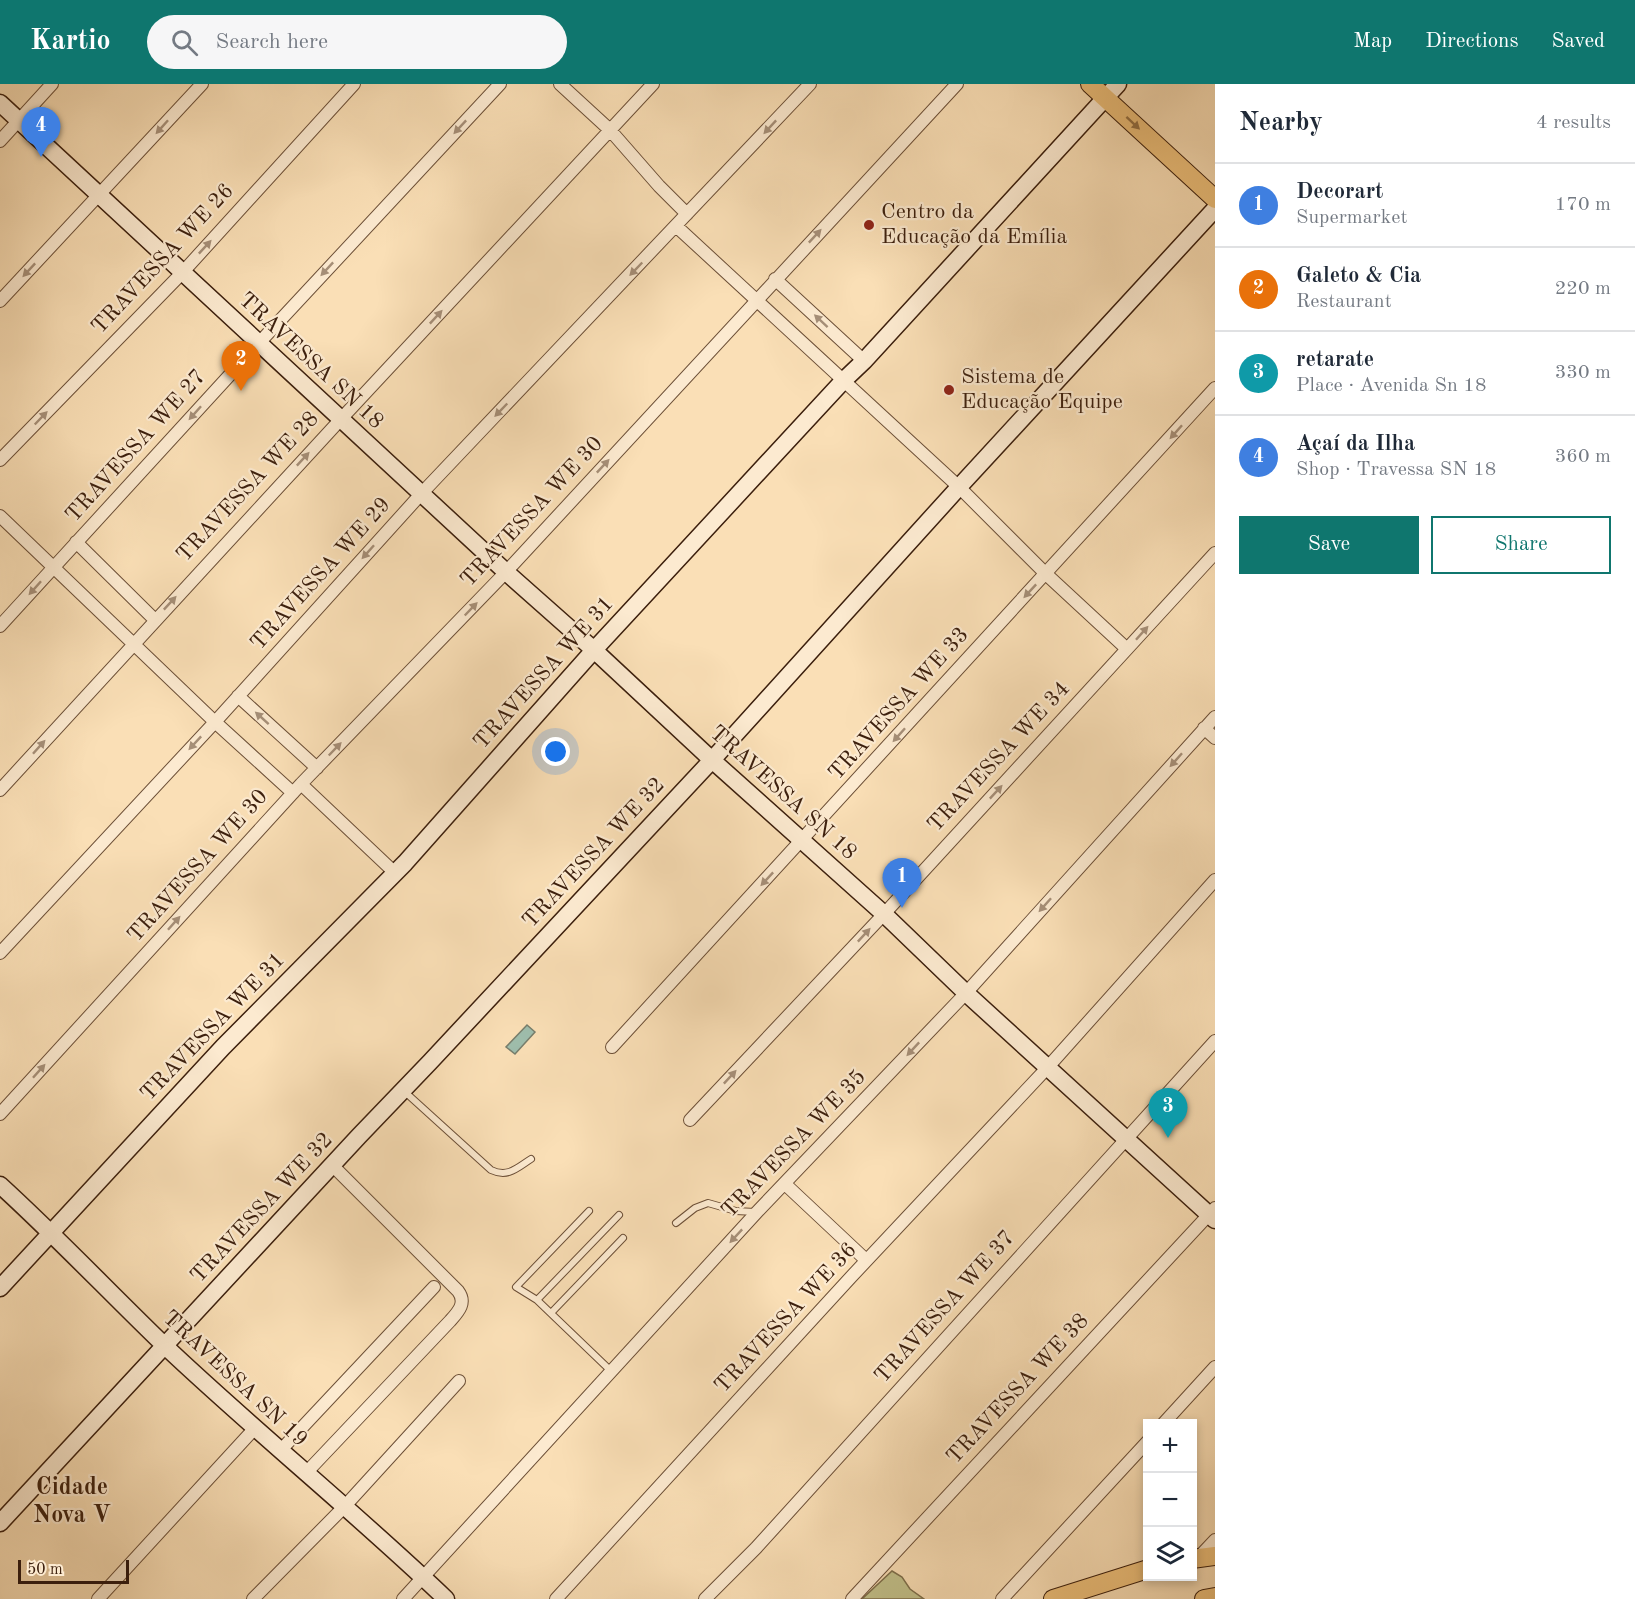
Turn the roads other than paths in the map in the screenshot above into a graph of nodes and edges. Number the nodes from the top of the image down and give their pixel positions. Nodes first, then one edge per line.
1 (51, 84) edge
2 (202, 84) edge
3 (354, 84) edge
4 (500, 84) edge
5 (560, 84) edge
6 (653, 84) edge
7 (810, 84) edge
8 (957, 84) edge
9 (1090, 84) edge
10 (1118, 84) edge
11 (1106, 98) junction
12 (0, 103) edge
13 (19, 120) junction
14 (610, 130) junction
15 (0, 141) edge
16 (100, 195) junction
17 (1215, 199) edge
18 (1215, 208) edge
19 (687, 214) junction
20 (676, 226) junction
21 (182, 273) junction
22 (775, 279) junction
23 (0, 301) edge
24 (755, 301) junction
25 (259, 343) junction
26 (864, 361) junction
27 (843, 381) junction
28 (1215, 388) edge
29 (341, 418) junction
30 (0, 459) edge
31 (959, 487) junction
32 (422, 494) junction
33 (0, 516) edge
34 (76, 542) junction
35 (1215, 553) edge
36 (54, 567) junction
37 (506, 572) junction
38 (1046, 574) junction
39 (154, 620) junction
40 (0, 626) edge
41 (134, 643) junction
42 (1127, 649) junction
43 (594, 650) junction
44 (238, 696) junction
45 (1215, 717) edge
46 (215, 722) junction
47 (1204, 728) junction
48 (1215, 738) edge
49 (712, 760) junction
50 (317, 768) junction
51 (297, 788) junction
52 (0, 790) edge
53 (802, 842) junction
54 (394, 873) junction
55 (1215, 880) edge
56 (884, 914) junction
57 (0, 953) edge
58 (966, 993) junction
59 (1215, 1041) edge
60 (612, 1047) dead end
61 (1048, 1067) junction
62 (403, 1090) junction
63 (0, 1114) edge
64 (690, 1120) dead end
65 (1127, 1138) junction
66 (531, 1159) dead end
67 (333, 1166) junction
68 (785, 1184) junction
69 (0, 1185) edge
70 (589, 1210) dead end
71 (757, 1212) junction
72 (1213, 1214) edge
73 (619, 1215) dead end
74 (676, 1223) dead end
75 (51, 1232) junction
76 (622, 1238) dead end
77 (866, 1260) junction
78 (434, 1287) dead end
79 (0, 1288) edge
80 (537, 1300) junction
81 (551, 1312) junction
82 (166, 1346) junction
83 (1215, 1367) edge
84 (611, 1371) junction
85 (459, 1381) dead end
86 (1168, 1419) edge
87 (255, 1428) junction
88 (1143, 1446) edge
89 (280, 1451) junction
90 (305, 1474) junction
91 (345, 1506) junction
92 (0, 1523) edge
93 (1215, 1540) edge
94 (1202, 1558) edge
95 (1143, 1571) edge
96 (423, 1577) junction
97 (1215, 1597) edge
98 (98, 1599) edge
99 (253, 1599) edge
100 (403, 1599) edge
101 (446, 1599) edge
102 (556, 1599) edge
103 (705, 1599) edge
104 (852, 1599) edge
105 (1002, 1599) edge
106 (1053, 1599) edge
107 (1204, 1599) edge

1 - 13 street
2 -> 16 street
21 -> 3 street, TRAVESSA WE 26
4 -> 25 street, TRAVESSA WE 27
5 - 14 street
6 - 14 street, TRAVESSA WE 28
7 -> 19 street
22 -> 8 street, TRAVESSA WE 30
9 - 11 main road
10 - 11 street, TRAVESSA WE 31
11 -> 17 main road
11 - 26 street, TRAVESSA WE 31
12 - 13 street, TRAVESSA SN 18
13 - 15 street
13 - 16 street, TRAVESSA SN 18
14 - 19 street
29 -> 14 street, TRAVESSA WE 28
16 - 21 street, TRAVESSA SN 18
16 -> 23 street
18 - 31 street, TRAVESSA WE 32
19 - 20 street
20 - 24 street
20 -> 32 street, TRAVESSA WE 29
21 - 25 street, TRAVESSA SN 18
30 -> 21 street, TRAVESSA WE 26
22 - 24 street, TRAVESSA WE 30
26 -> 22 street
24 - 27 street
37 -> 24 street, TRAVESSA WE 30
25 - 29 street, TRAVESSA SN 18
25 -> 34 street, TRAVESSA WE 27
26 - 27 street, TRAVESSA WE 31
27 - 31 street
27 - 43 street, TRAVESSA WE 31
28 -> 38 street, TRAVESSA WE 33
29 - 32 street, TRAVESSA SN 18
39 -> 29 street, TRAVESSA WE 28
31 - 38 street
31 - 49 street, TRAVESSA WE 32
32 - 37 street, TRAVESSA SN 18
32 -> 44 street, TRAVESSA WE 29
33 - 36 street
34 - 36 street, TRAVESSA WE 27
34 - 39 street
42 -> 35 street, TRAVESSA WE 34
36 -> 40 street, TRAVESSA WE 27
36 - 41 street
37 - 43 street, TRAVESSA SN 18
50 -> 37 street, TRAVESSA WE 30
38 - 42 street
38 -> 53 street, TRAVESSA WE 33
39 - 41 street, TRAVESSA WE 28
41 - 46 street
52 -> 41 street, TRAVESSA WE 28
56 -> 42 street, TRAVESSA WE 34
43 - 49 street, TRAVESSA SN 18
43 - 54 street, TRAVESSA WE 31
44 - 46 street, TRAVESSA WE 29
50 -> 44 street
45 - 47 street, TRAVESSA WE 35
46 - 51 street
46 -> 57 street, TRAVESSA WE 29
47 - 48 street
47 -> 58 street, TRAVESSA WE 35
49 - 53 street, TRAVESSA SN 18
49 - 62 street, TRAVESSA WE 32
50 - 51 street, TRAVESSA WE 30
51 - 54 street
63 -> 51 street, TRAVESSA WE 30
53 - 56 street, TRAVESSA SN 18
53 -> 60 street, TRAVESSA WE 33
54 - 75 street, TRAVESSA WE 31
55 - 61 street
56 - 58 street, TRAVESSA SN 18
64 -> 56 street, TRAVESSA WE 34
58 - 61 street, TRAVESSA SN 18
58 -> 68 street, TRAVESSA WE 35
59 - 65 street, TRAVESSA WE 37
61 - 65 street, TRAVESSA SN 18
61 - 77 street, TRAVESSA WE 36
62 - 66 lane
62 - 67 street, TRAVESSA WE 32
65 - 72 street, TRAVESSA SN 18
65 - 103 street, TRAVESSA WE 37
67 - 82 street, TRAVESSA WE 32
67 - 90 street
68 - 71 street, TRAVESSA WE 35
68 - 77 street
69 - 75 street, TRAVESSA SN 19
70 - 80 lane
71 - 74 lane
71 -> 84 street, TRAVESSA WE 35
72 - 104 street, TRAVESSA WE 38
73 - 80 lane
75 - 79 street, TRAVESSA WE 31
75 - 82 street, TRAVESSA SN 19
76 - 81 lane
77 - 102 street, TRAVESSA WE 36
78 - 89 street
80 - 81 lane
81 - 84 lane
82 - 87 street, TRAVESSA SN 19
82 - 92 street, TRAVESSA WE 32
83 - 86 street
84 - 96 street, TRAVESSA WE 35
85 - 91 street
87 - 89 street, TRAVESSA SN 19
87 - 98 street
88 - 105 street
89 - 90 street, TRAVESSA SN 19
90 - 91 street, TRAVESSA SN 19
91 - 96 street, TRAVESSA SN 19
91 - 99 street
93 - 94 street
95 - 106 main road
96 - 100 street, TRAVESSA WE 35
96 - 101 street, TRAVESSA SN 19
97 - 107 main road

